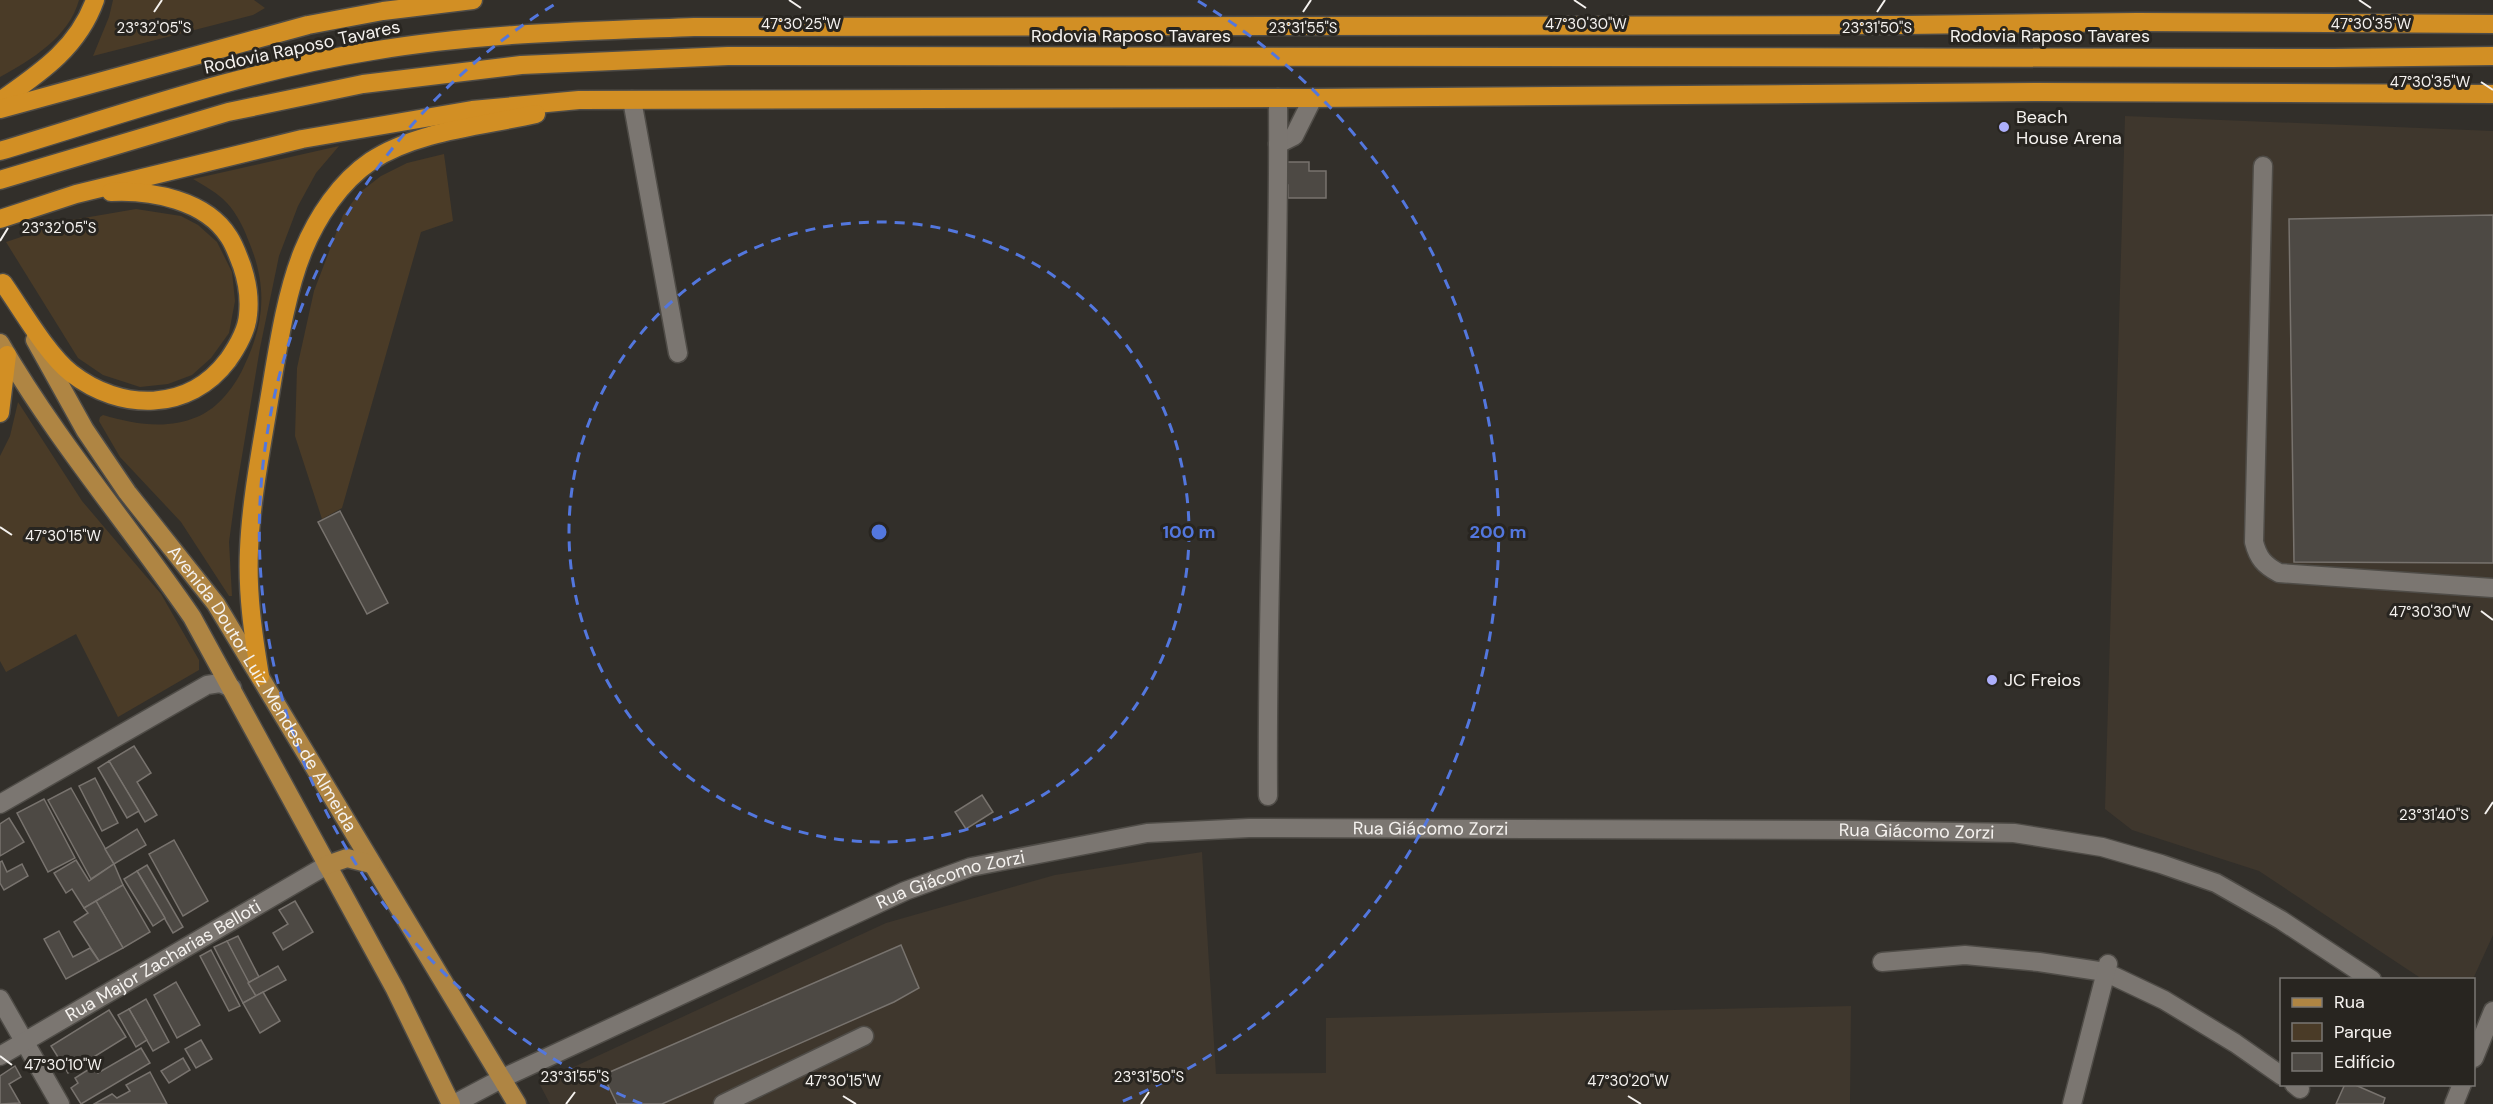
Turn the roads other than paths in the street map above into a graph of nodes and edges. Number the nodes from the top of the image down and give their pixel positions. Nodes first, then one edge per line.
1 (95, 0) edge
2 (473, 0) edge
3 (2493, 24) edge
4 (2493, 56) edge
5 (2493, 94) edge
6 (1278, 98) junction
7 (1313, 98) junction
8 (608, 100) junction
9 (632, 100) junction
10 (0, 101) edge
11 (0, 109) edge
12 (1278, 144) junction
13 (0, 151) edge
14 (2263, 166) dead end
15 (0, 180) edge
16 (76, 194) junction
17 (0, 219) edge
18 (1, 281) edge
19 (4, 349) edge
20 (678, 353) dead end
21 (0, 413) edge
22 (2493, 588) edge
23 (260, 676) junction
24 (232, 688) junction
25 (1268, 796) dead end
26 (0, 804) edge
27 (371, 864) junction
28 (327, 865) junction
29 (1882, 962) dead end
30 (2106, 968) junction
31 (2369, 978) edge
32 (0, 999) edge
33 (2493, 1011) edge
34 (864, 1036) dead end
35 (25, 1042) junction
36 (2475, 1050) edge
37 (0, 1056) edge
38 (2280, 1075) edge
39 (503, 1078) junction
40 (2461, 1086) edge
41 (60, 1104) edge
42 (453, 1104) edge
43 (517, 1104) edge
44 (723, 1104) edge
45 (2072, 1104) edge
46 (2454, 1104) edge

1 - 10 highway
2 - 11 highway
3 - 13 highway, Rodovia Raposo Tavares
4 - 15 highway, Rodovia Raposo Tavares
5 - 7 highway
6 - 7 highway
6 - 9 highway
6 - 12 street
7 - 12 street
8 - 9 highway
8 - 16 highway
8 - 23 highway
9 - 20 street
12 - 25 street
14 - 22 street
16 - 17 highway
16 - 18 highway
18 - 23 main road, Avenida Doutor Luiz Mendes de Almeida
19 - 21 highway
19 - 24 main road, Avenida Doutor Luiz Mendes de Almeida
23 - 27 main road, Avenida Doutor Luiz Mendes de Almeida
24 - 26 street
24 - 28 main road, Avenida Doutor Luiz Mendes de Almeida
27 - 28 main road
27 - 39 main road, Avenida Doutor Luiz Mendes de Almeida
28 - 35 street, Rua Major Zacharias Belloti
28 - 42 main road, Avenida Doutor Luiz Mendes de Almeida
29 - 30 street
30 - 38 street
30 - 45 street
31 - 39 street, Rua Giácomo Zorzi
32 - 35 street
33 - 36 street
34 - 44 street
35 - 37 street, Rua Major Zacharias Belloti
35 - 41 street
39 - 42 street, Rua Giácomo Zorzi
39 - 43 main road, Avenida Doutor Luiz Mendes de Almeida
40 - 46 street

